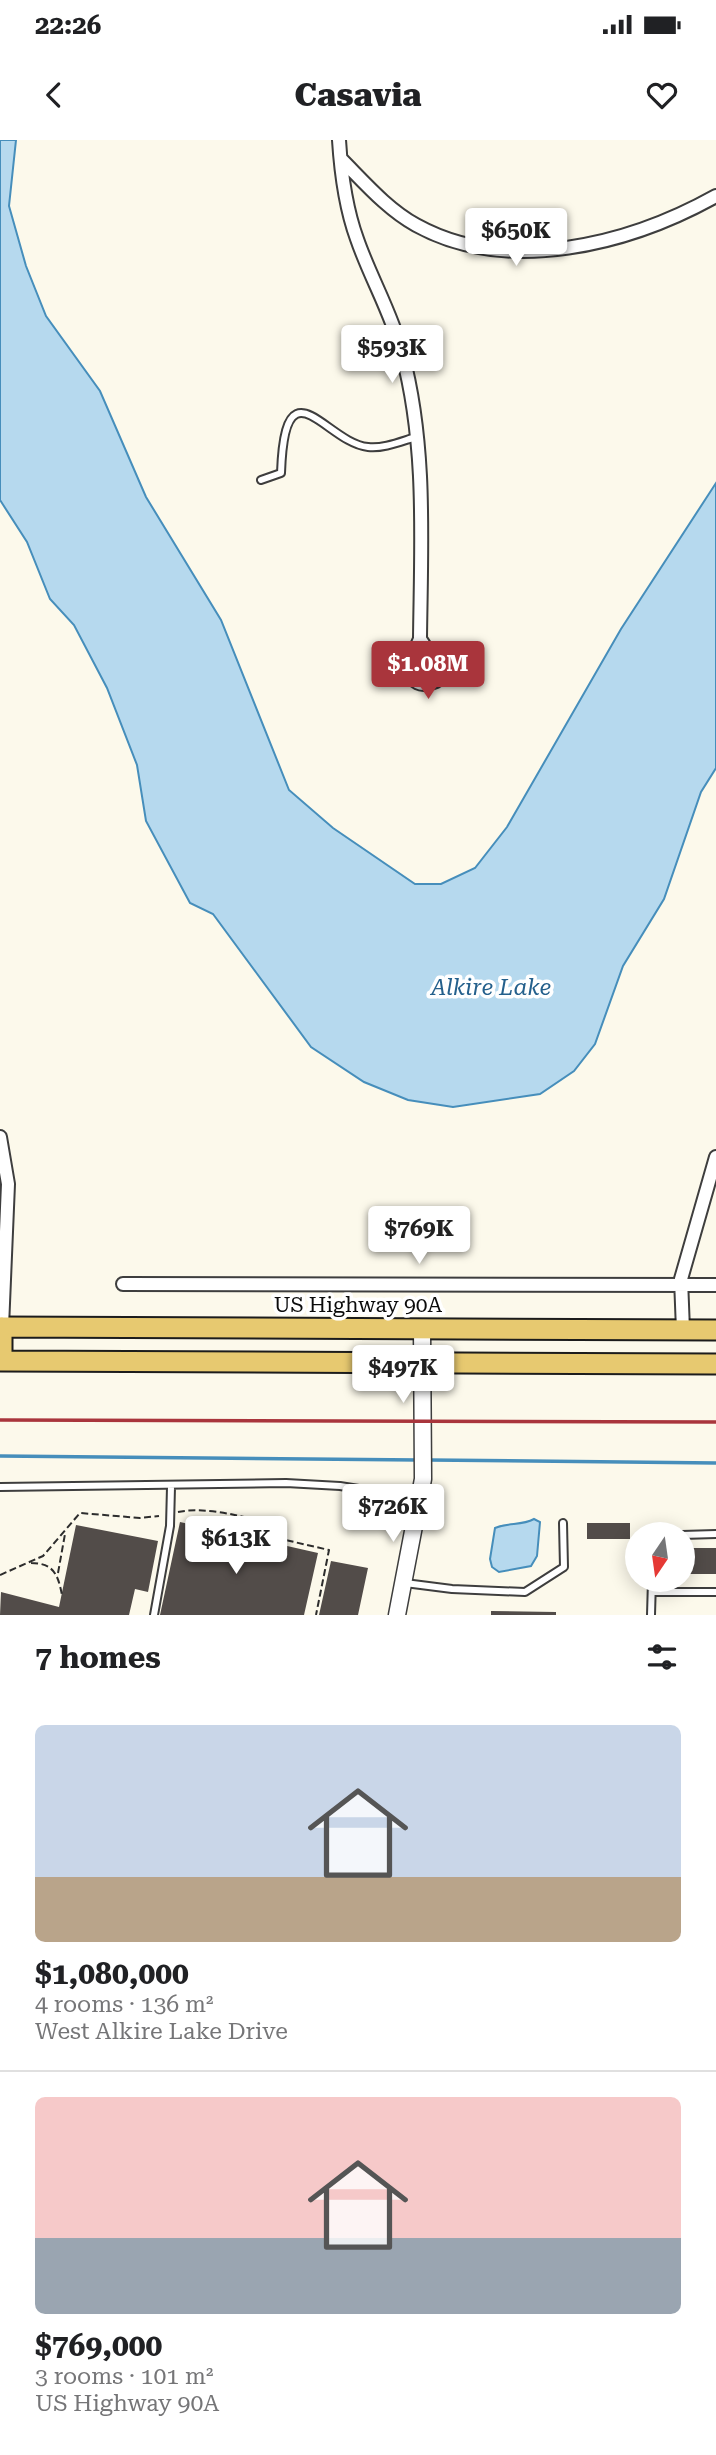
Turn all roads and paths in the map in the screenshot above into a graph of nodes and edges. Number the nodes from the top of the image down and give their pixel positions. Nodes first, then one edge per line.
1 (339, 140) edge
2 (340, 158) junction
3 (716, 196) edge
4 (418, 437) junction
5 (261, 480) dead end
6 (420, 639) dead end
7 (0, 1137) edge
8 (716, 1157) edge
9 (122, 1284) dead end
10 (682, 1285) junction
11 (716, 1285) edge
12 (1, 1327) edge
13 (422, 1328) junction
14 (683, 1330) junction
15 (716, 1330) edge
16 (1, 1361) edge
17 (422, 1363) junction
18 (656, 1364) junction
19 (716, 1364) edge
20 (422, 1486) junction
21 (0, 1487) edge
22 (171, 1487) junction
23 (170, 1515) junction
24 (563, 1523) dead end
25 (66, 1528) junction
26 (716, 1534) edge
27 (695, 1535) edge
28 (31, 1563) junction
29 (58, 1574) junction
30 (0, 1575) edge
31 (405, 1583) junction
32 (652, 1592) edge
33 (695, 1592) edge
34 (716, 1592) edge
35 (62, 1595) dead end
36 (154, 1615) edge
37 (316, 1615) edge
38 (397, 1615) edge
39 (651, 1615) edge

1 - 2 street
2 - 3 street
2 - 4 street
4 - 5 lane
4 - 6 street
7 - 12 street
8 - 10 street
9 - 10 street
10 - 11 street
10 - 14 street
12 - 13 main road, US Highway 90A
12 - 16 main road
13 - 14 main road, US Highway 90A
13 - 17 street
14 - 15 main road, US Highway 90A
14 - 18 main road
16 - 17 main road
17 - 18 main road
17 - 20 street
18 - 19 main road
20 - 22 lane
20 - 31 street
21 - 22 lane
22 - 23 lane
23 - 25 path
23 - 36 lane
23 - 37 path
24 - 31 lane
25 - 28 path
25 - 29 path
26 - 27 lane
28 - 29 path
28 - 30 path
29 - 35 path
31 - 38 street
32 - 39 lane
33 - 34 lane

